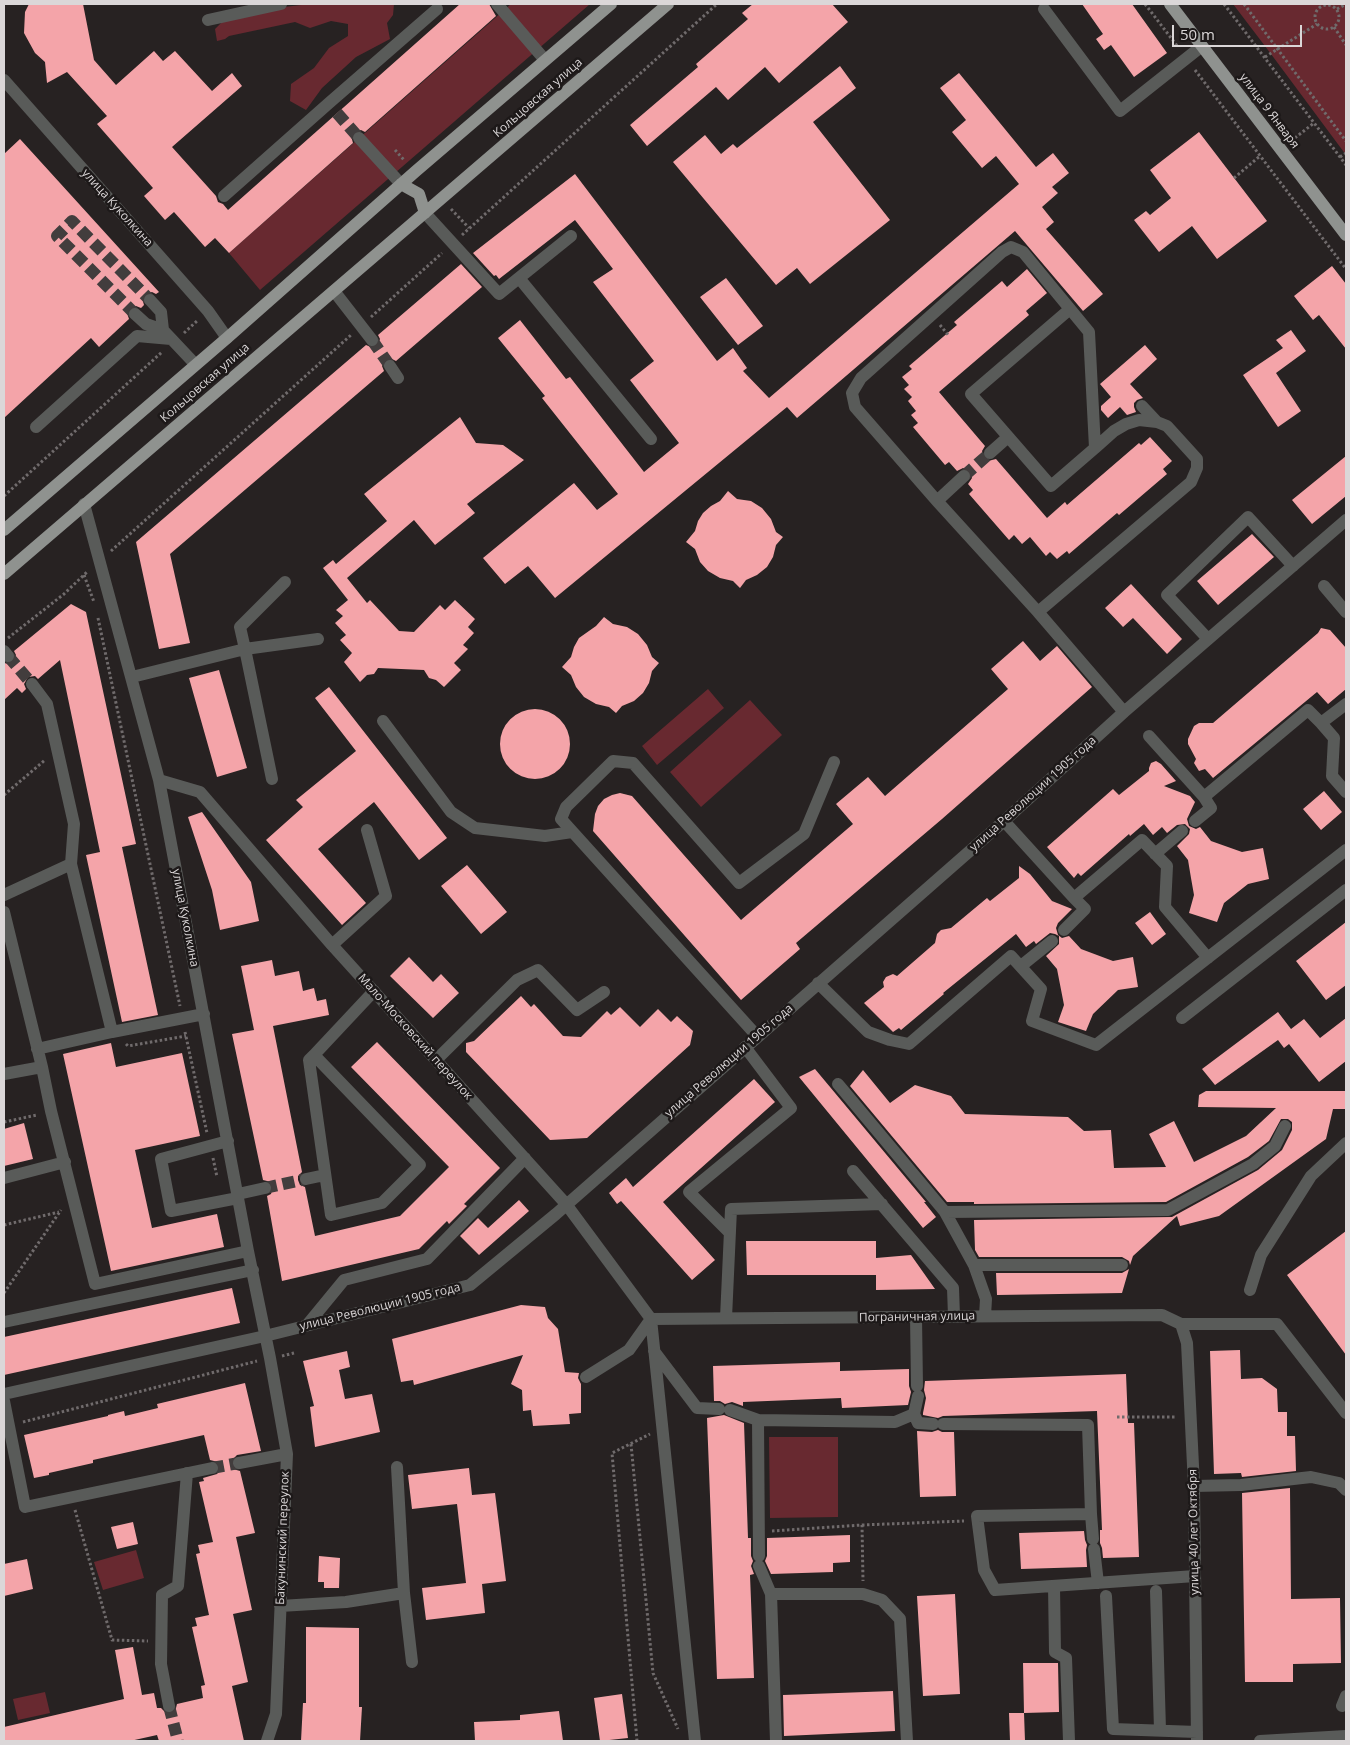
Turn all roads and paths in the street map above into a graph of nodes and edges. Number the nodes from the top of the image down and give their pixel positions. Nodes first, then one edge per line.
1 (281, 4) edge
2 (497, 4) edge
3 (611, 4) edge
4 (668, 4) edge
5 (717, 4) edge
6 (1145, 4) edge
7 (1170, 4) edge
8 (1224, 4) edge
9 (1244, 4) edge
10 (1346, 4) edge
11 (1045, 5) edge
12 (238, 9) edge
13 (438, 9) dead end
14 (1337, 9) junction
15 (208, 20) dead end
16 (1317, 24) junction
17 (1334, 27) junction
18 (1346, 45) edge
19 (1202, 46) junction
20 (1278, 50) junction
21 (1265, 58) junction
22 (545, 60) junction
23 (1187, 60) junction
24 (4, 80) edge
25 (328, 102) junction
26 (337, 113) tunnel mouth
27 (359, 138) tunnel mouth
28 (1346, 141) edge
29 (1346, 153) edge
30 (1260, 156) junction
31 (1340, 157) junction
32 (1346, 165) edge
33 (1234, 178) dead end
34 (401, 184) junction
35 (224, 196) dead end
36 (425, 213) junction
37 (1346, 235) edge
38 (571, 236) dead end
39 (453, 243) junction
40 (1346, 269) edge
41 (520, 278) junction
42 (334, 291) junction
43 (150, 300) tunnel mouth
44 (1070, 309) junction
45 (208, 311) junction
46 (134, 314) tunnel mouth
47 (362, 326) junction
48 (169, 337) junction
49 (226, 338) junction
50 (372, 340) tunnel mouth
51 (195, 364) junction
52 (390, 366) tunnel mouth
53 (398, 378) dead end
54 (36, 427) dead end
55 (1008, 437) junction
56 (650, 439) dead end
57 (1095, 448) junction
58 (990, 453) tunnel mouth
59 (964, 476) tunnel mouth
60 (4, 496) edge
61 (937, 501) junction
62 (84, 504) junction
63 (1346, 520) edge
64 (4, 530) edge
65 (100, 561) junction
66 (1293, 566) junction
67 (4, 574) edge
68 (285, 582) dead end
69 (1324, 586) dead end
70 (1038, 612) junction
71 (1346, 612) edge
72 (318, 639) dead end
73 (1208, 640) junction
74 (4, 642) edge
75 (245, 649) junction
76 (132, 677) junction
77 (32, 684) tunnel mouth
78 (1346, 704) edge
79 (1124, 712) junction
80 (383, 721) dead end
81 (1321, 723) junction
82 (1149, 736) dead end
83 (57, 750) junction
84 (834, 762) dead end
85 (272, 779) dead end
86 (160, 780) junction
87 (1346, 792) edge
88 (4, 795) edge
89 (1204, 797) junction
90 (1004, 820) junction
91 (1195, 821) dead end
92 (367, 830) dead end
93 (572, 832) junction
94 (1182, 832) dead end
95 (1346, 850) edge
96 (1155, 854) junction
97 (71, 864) junction
98 (1346, 890) edge
99 (4, 896) edge
100 (1074, 898) junction
101 (4, 912) edge
102 (1064, 930) dead end
103 (1052, 941) dead end
104 (332, 945) junction
105 (1208, 958) junction
106 (1021, 966) junction
107 (818, 983) junction
108 (374, 991) junction
109 (604, 992) dead end
110 (204, 1014) junction
111 (1182, 1018) dead end
112 (112, 1032) junction
113 (757, 1036) junction
114 (745, 1047) junction
115 (37, 1049) junction
116 (314, 1054) junction
117 (436, 1060) junction
118 (42, 1067) junction
119 (4, 1074) edge
120 (838, 1084) dead end
121 (51, 1112) junction
122 (4, 1122) edge
123 (1285, 1126) dead end
124 (228, 1140) junction
125 (1346, 1143) edge
126 (525, 1158) junction
127 (65, 1162) junction
128 (854, 1171) dead end
129 (325, 1175) junction
130 (4, 1178) edge
131 (306, 1179) tunnel mouth
132 (265, 1188) tunnel mouth
133 (72, 1193) junction
134 (238, 1196) junction
135 (566, 1204) junction
136 (882, 1204) junction
137 (60, 1212) junction
138 (945, 1212) junction
139 (4, 1225) edge
140 (730, 1233) junction
141 (248, 1251) junction
142 (974, 1265) junction
143 (1122, 1265) dead end
144 (253, 1270) junction
145 (1250, 1290) dead end
146 (4, 1294) edge
147 (954, 1316) junction
148 (984, 1316) junction
149 (916, 1317) junction
150 (726, 1318) junction
151 (651, 1319) junction
152 (4, 1322) edge
153 (1182, 1324) junction
154 (307, 1326) junction
155 (265, 1336) junction
156 (654, 1351) junction
157 (294, 1353) dead end
158 (270, 1358) junction
159 (586, 1377) dead end
160 (4, 1394) edge
161 (4, 1401) edge
162 (1346, 1412) edge
163 (914, 1414) junction
164 (1117, 1416) dead end
165 (1190, 1417) junction
166 (758, 1420) junction
167 (9, 1425) junction
168 (662, 1428) junction
169 (631, 1444) junction
170 (287, 1454) junction
171 (239, 1463) tunnel mouth
172 (397, 1467) dead end
173 (212, 1468) tunnel mouth
174 (187, 1473) junction
175 (1194, 1486) junction
176 (1346, 1490) edge
177 (71, 1497) junction
178 (1091, 1514) junction
179 (978, 1520) junction
180 (862, 1525) junction
181 (759, 1532) junction
182 (1195, 1576) junction
183 (1098, 1583) junction
184 (1054, 1586) junction
185 (1156, 1591) dead end
186 (404, 1593) junction
187 (771, 1594) junction
188 (863, 1594) junction
189 (1106, 1596) dead end
190 (280, 1606) junction
191 (161, 1641) junction
192 (412, 1662) dead end
193 (169, 1706) tunnel mouth
194 (1160, 1730) junction
195 (680, 1733) dead end
196 (1346, 1736) edge
197 (1197, 1737) edge
198 (267, 1741) edge
199 (637, 1741) edge
200 (695, 1741) edge
201 (776, 1741) edge
202 (907, 1741) edge
203 (1069, 1741) edge
204 (1260, 1741) edge

1 - 12 street
2 - 22 street
3 - 22 main road, Кольцовская улица
4 - 36 main road, Кольцовская улица
5 - 39 path
6 - 23 path
7 - 19 main road, улица 9 Января
8 - 21 path
9 - 20 path
10 - 14 path
11 - 23 street
12 - 15 street
13 - 25 street
14 - 16 path
14 - 17 path
16 - 17 path
16 - 20 path
17 - 18 path
19 - 23 street
19 - 37 main road, улица 9 Января
20 - 21 path
20 - 28 path
21 - 31 path
22 - 34 main road, Кольцовская улица
23 - 30 path
24 - 45 street, улица Куколкина
25 - 26 street
25 - 35 street
27 - 34 street
29 - 31 path
30 - 33 path
30 - 40 path
31 - 32 path
34 - 36 main road
34 - 49 main road, Кольцовская улица
36 - 39 street
36 - 42 main road, Кольцовская улица
38 - 41 street
39 - 41 street
39 - 47 path
41 - 56 street
42 - 47 street
42 - 62 main road, Кольцовская улица
43 - 48 street
44 - 55 street
44 - 57 street
44 - 61 street
45 - 48 path
45 - 49 street, улица Куколкина
46 - 48 street
47 - 50 street
47 - 65 path
48 - 51 street
48 - 54 street
48 - 60 path
49 - 51 main road, Кольцовская улица
51 - 64 main road, Кольцовская улица
52 - 53 street
55 - 57 street
55 - 58 street
57 - 70 street
59 - 61 street
61 - 70 street
62 - 65 street, улица Куколкина
62 - 67 main road, Кольцовская улица
63 - 66 street, улица Революции 1905 года
65 - 74 path
65 - 76 street, улица Куколкина
66 - 73 street, улица Революции 1905 года
66 - 73 street
68 - 75 street
69 - 71 street
70 - 79 street
72 - 75 street
73 - 79 street, улица Революции 1905 года
75 - 76 street
75 - 85 street
76 - 86 street, улица Куколкина
77 - 83 street
78 - 81 street
79 - 90 street, улица Революции 1905 года
80 - 93 street
81 - 87 street
81 - 89 street
82 - 89 street
83 - 88 path
83 - 97 street
84 - 93 street
86 - 104 street, Мало-Московский переулок
86 - 110 street, улица Куколкина
89 - 91 street
90 - 100 street
90 - 107 street, улица Революции 1905 года
92 - 104 street
93 - 113 street
94 - 96 street
95 - 105 street
96 - 100 street
96 - 105 street
97 - 99 street
97 - 112 street
98 - 111 street
100 - 102 street
101 - 115 street
103 - 106 street
104 - 108 street, Мало-Московский переулок
105 - 106 street
106 - 107 street
107 - 113 street, улица Революции 1905 года
108 - 116 street
108 - 117 street, Мало-Московский переулок
109 - 117 street
110 - 112 street
110 - 124 street, улица Куколкина
112 - 115 street
113 - 114 street, улица Революции 1905 года
114 - 135 street, улица Революции 1905 года
114 - 140 street
115 - 118 street
116 - 129 street
116 - 129 street
117 - 126 street, Мало-Московский переулок
118 - 119 street
118 - 121 street
120 - 138 street
121 - 122 path
121 - 127 street
123 - 138 street
124 - 134 street, улица Куколкина
124 - 134 street
125 - 145 street
126 - 135 street, Мало-Московский переулок
126 - 154 street
127 - 130 street
127 - 133 street
128 - 136 street
129 - 131 street
132 - 134 street
133 - 137 path
133 - 141 street
134 - 141 street, улица Куколкина
135 - 151 street, Мало-Московский переулок
135 - 154 street, улица Революции 1905 года
136 - 140 street
136 - 147 street
137 - 139 path
137 - 146 path
138 - 142 street
140 - 150 street
141 - 144 street, улица Куколкина
142 - 143 street
142 - 148 street
144 - 152 street
144 - 155 street, улица Куколкина
147 - 148 street, Пограничная улица
147 - 149 street, Пограничная улица
148 - 153 street, Пограничная улица
149 - 150 street, Пограничная улица
149 - 163 street
150 - 151 street, Пограничная улица
151 - 156 street
151 - 159 street
153 - 162 street
153 - 165 street, улица 40 лет Октября
154 - 155 street, улица Революции 1905 года
155 - 158 street, Бакунинский переулок
155 - 160 street, улица Революции 1905 года
156 - 166 street
156 - 168 street
157 - 158 path
158 - 167 path
158 - 170 street, Бакунинский переулок
161 - 167 street
163 - 166 street
163 - 178 street
164 - 165 path
165 - 175 street, улица 40 лет Октября
166 - 181 street
167 - 177 street
168 - 169 path
168 - 200 street
169 - 195 path
169 - 199 path
170 - 171 street
170 - 190 street, Бакунинский переулок
172 - 186 street
173 - 174 street
174 - 177 street
174 - 191 street
175 - 176 street
175 - 182 street, улица 40 лет Октября
177 - 191 path
178 - 179 street
178 - 183 street
179 - 180 path
179 - 184 street
180 - 181 path
180 - 188 path
181 - 187 street
182 - 183 street
182 - 197 street, улица 40 лет Октября
183 - 184 street
184 - 203 street
185 - 194 street
186 - 190 street
186 - 192 street
187 - 188 street
187 - 201 street
188 - 202 street
189 - 194 street
190 - 198 street, Бакунинский переулок
191 - 193 street
194 - 197 street
196 - 204 street

